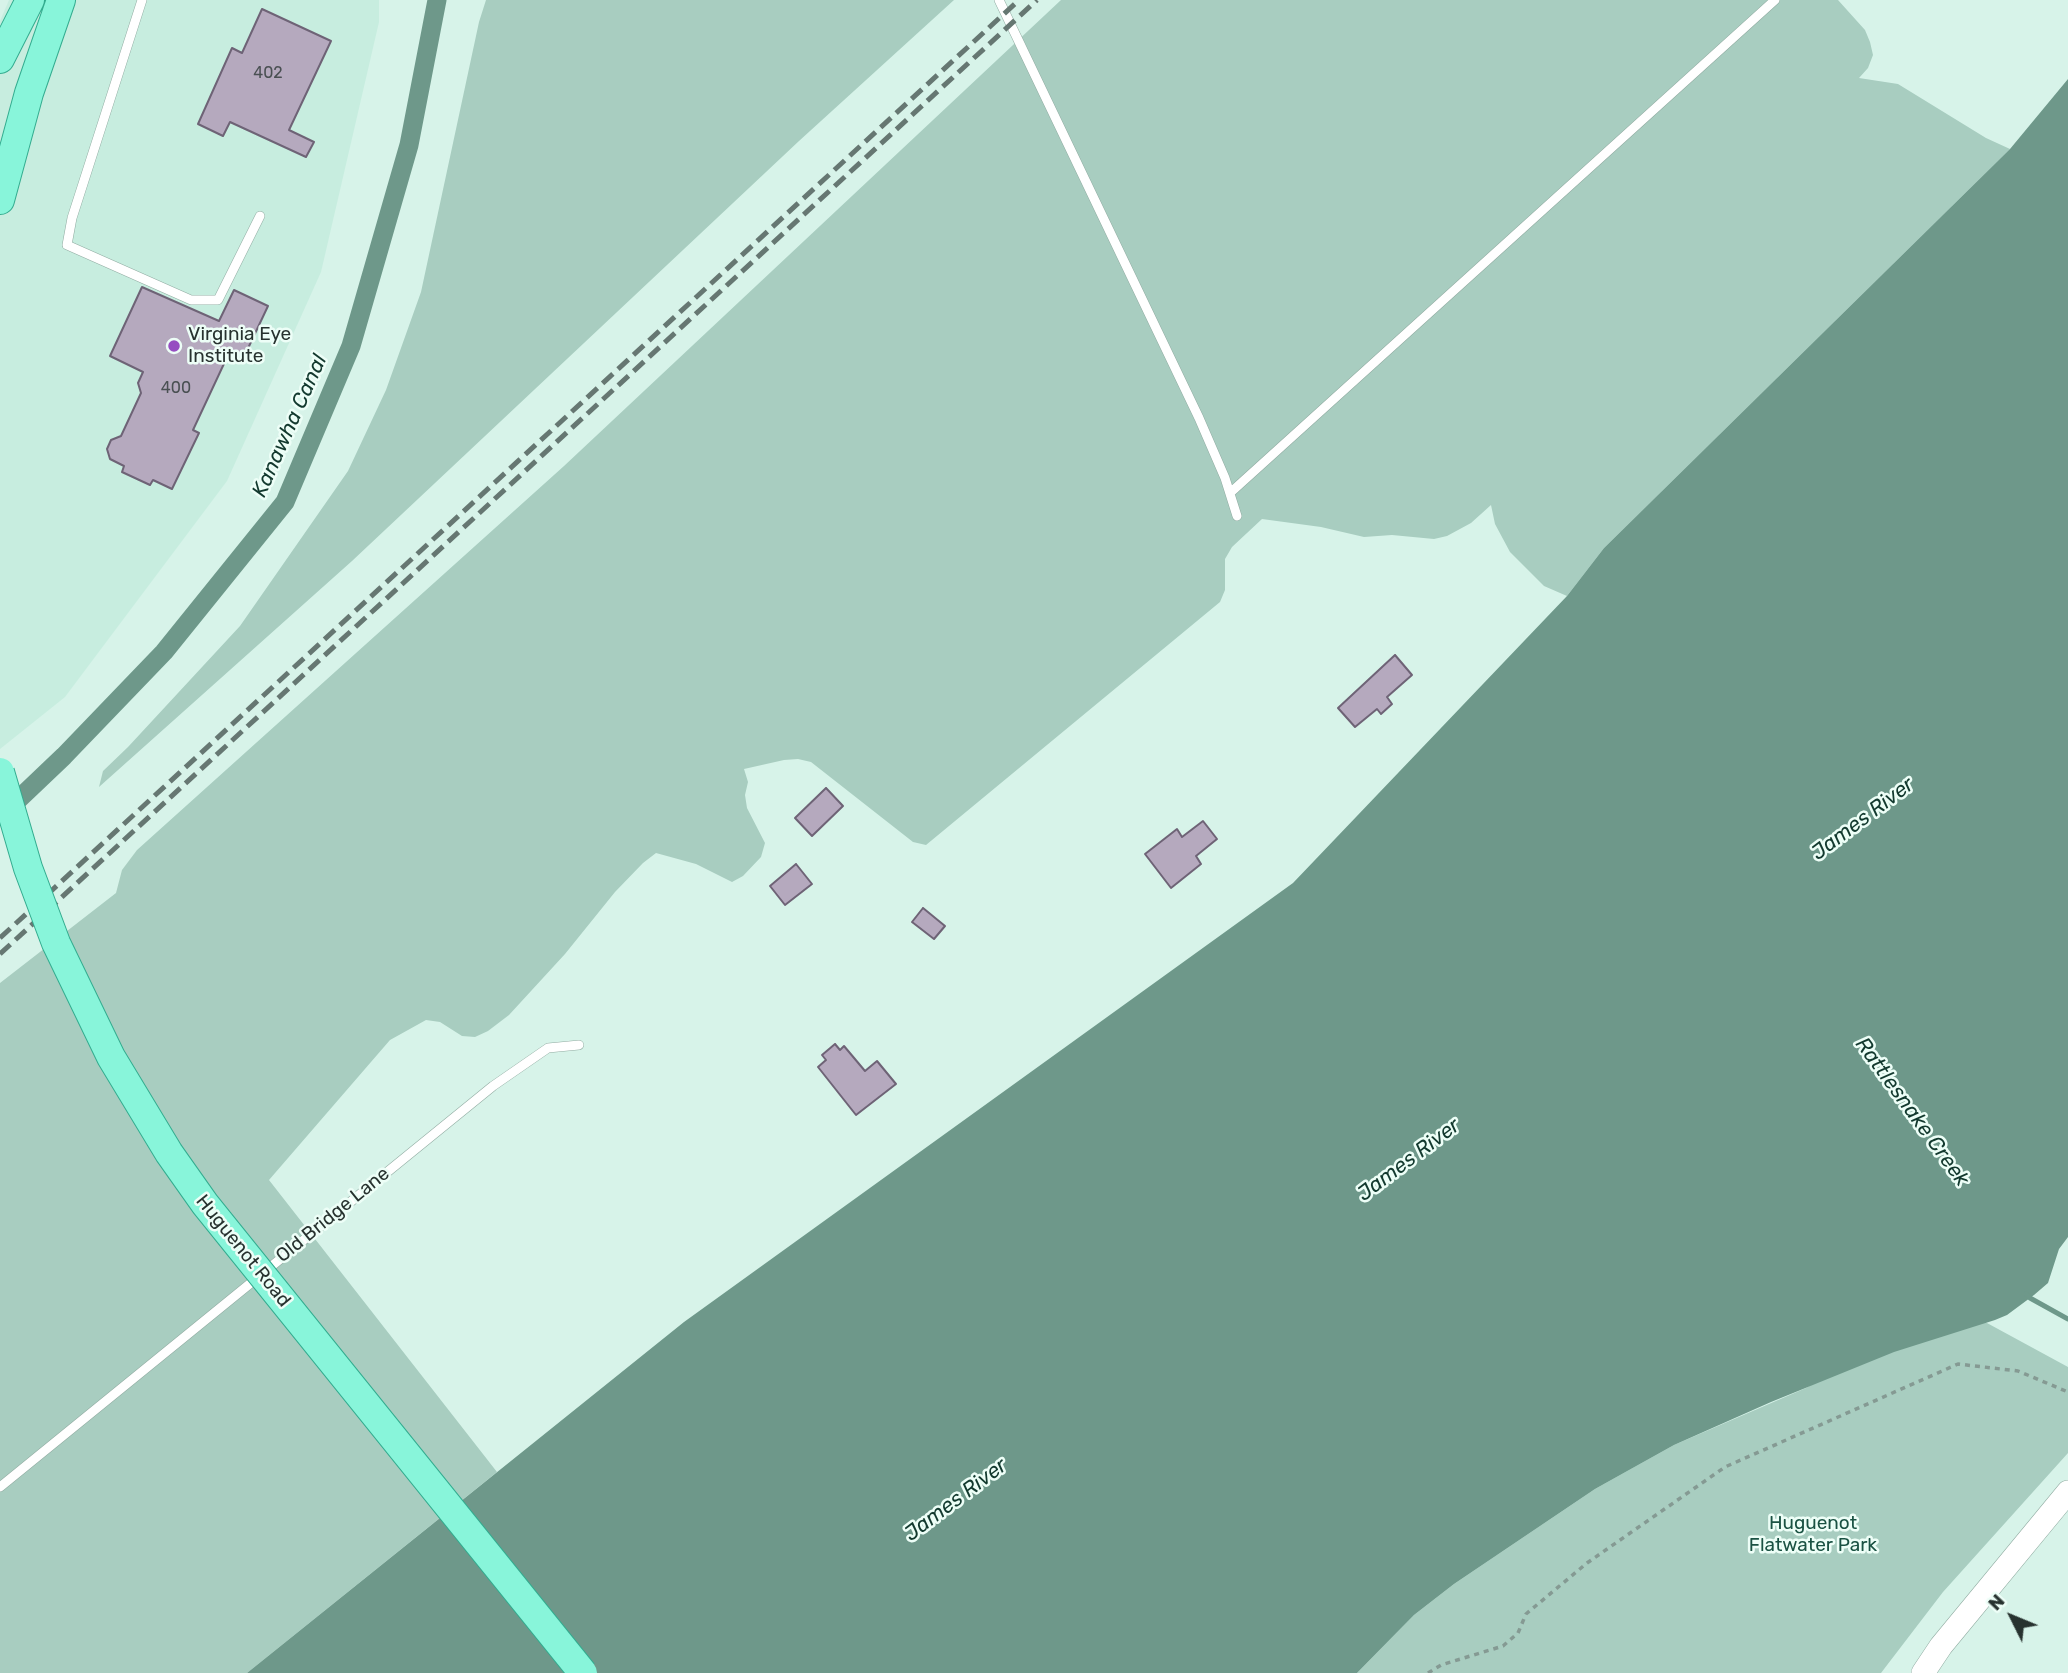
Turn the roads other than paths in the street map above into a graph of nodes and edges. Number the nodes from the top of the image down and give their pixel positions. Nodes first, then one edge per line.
1 (30, 0) edge
2 (61, 0) edge
3 (71, 0) edge
4 (142, 0) edge
5 (999, 0) edge
6 (1775, 0) edge
7 (42, 55) junction
8 (0, 59) edge
9 (0, 200) edge
10 (260, 216) dead end
11 (1230, 493) junction
12 (1237, 516) dead end
13 (0, 772) edge
14 (579, 1045) dead end
15 (0, 1487) edge
16 (2068, 1492) edge
17 (583, 1673) edge
18 (1923, 1673) edge

1 - 8 main road
2 - 7 main road
3 - 7 main road
4 - 10 lane
5 - 11 lane
6 - 11 lane
7 - 9 main road
11 - 12 lane
13 - 17 main road, Huguenot Road, bridge
14 - 15 lane, Old Bridge Lane
16 - 18 street

